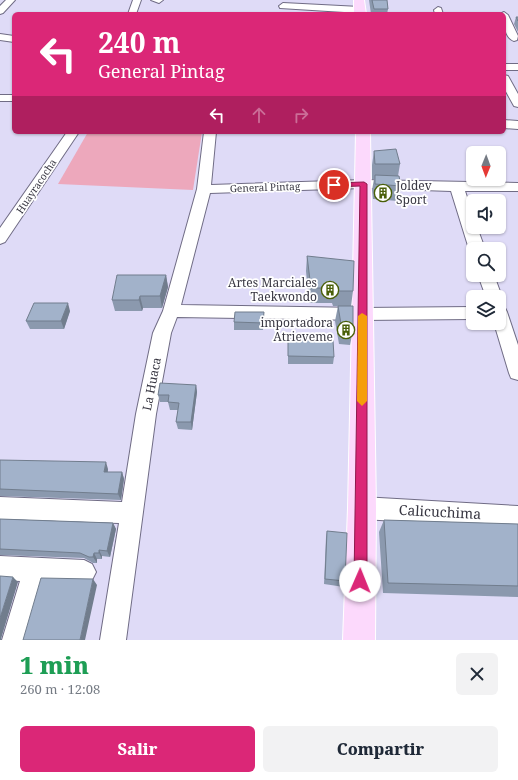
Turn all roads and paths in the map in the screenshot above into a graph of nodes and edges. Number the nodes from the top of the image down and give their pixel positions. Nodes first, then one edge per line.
1 (11, 0) edge
2 (137, 0) edge
3 (155, 0) edge
4 (159, 0) edge
5 (283, 6) dead end
6 (359, 8) edge
7 (0, 11) edge
8 (133, 12) edge
9 (506, 18) edge
10 (0, 37) edge
11 (516, 38) edge
12 (12, 39) edge
13 (506, 67) edge
14 (518, 67) edge
15 (506, 82) edge
16 (0, 98) edge
17 (12, 98) edge
18 (518, 104) edge
19 (506, 124) edge
20 (518, 125) edge
21 (72, 134) edge
22 (210, 134) edge
23 (363, 134) edge
24 (364, 184) junction
25 (518, 187) edge
26 (456, 188) junction
27 (204, 189) junction
28 (0, 239) edge
29 (475, 242) edge
30 (171, 311) junction
31 (466, 313) edge
32 (362, 314) junction
33 (505, 330) edge
34 (518, 373) edge
35 (0, 508) edge
36 (362, 508) junction
37 (132, 512) junction
38 (518, 517) edge
39 (0, 568) edge
40 (35, 570) junction
41 (84, 572) dead end
42 (15, 640) edge
43 (113, 640) edge
44 (359, 640) edge

1 - 7 street
2 - 8 street
3 - 4 street
5 - 6 street
9 - 11 street
10 - 12 street
13 - 14 street
15 - 18 street
16 - 17 street
19 - 20 street
21 - 28 street, Huayracocha
22 - 27 street, La Huaca
23 - 24 main road
24 - 26 street, General Pintag
24 - 27 street, General Pintag
24 - 32 main road
25 - 26 street, General Pintag
26 - 29 street
27 - 30 street, La Huaca
30 - 32 street
30 - 37 street, La Huaca
31 - 32 street
32 - 36 main road
33 - 34 street
35 - 37 street
36 - 38 street, Calicuchima
36 - 44 main road
37 - 43 street, La Huaca
39 - 40 street
40 - 41 street
40 - 42 street

